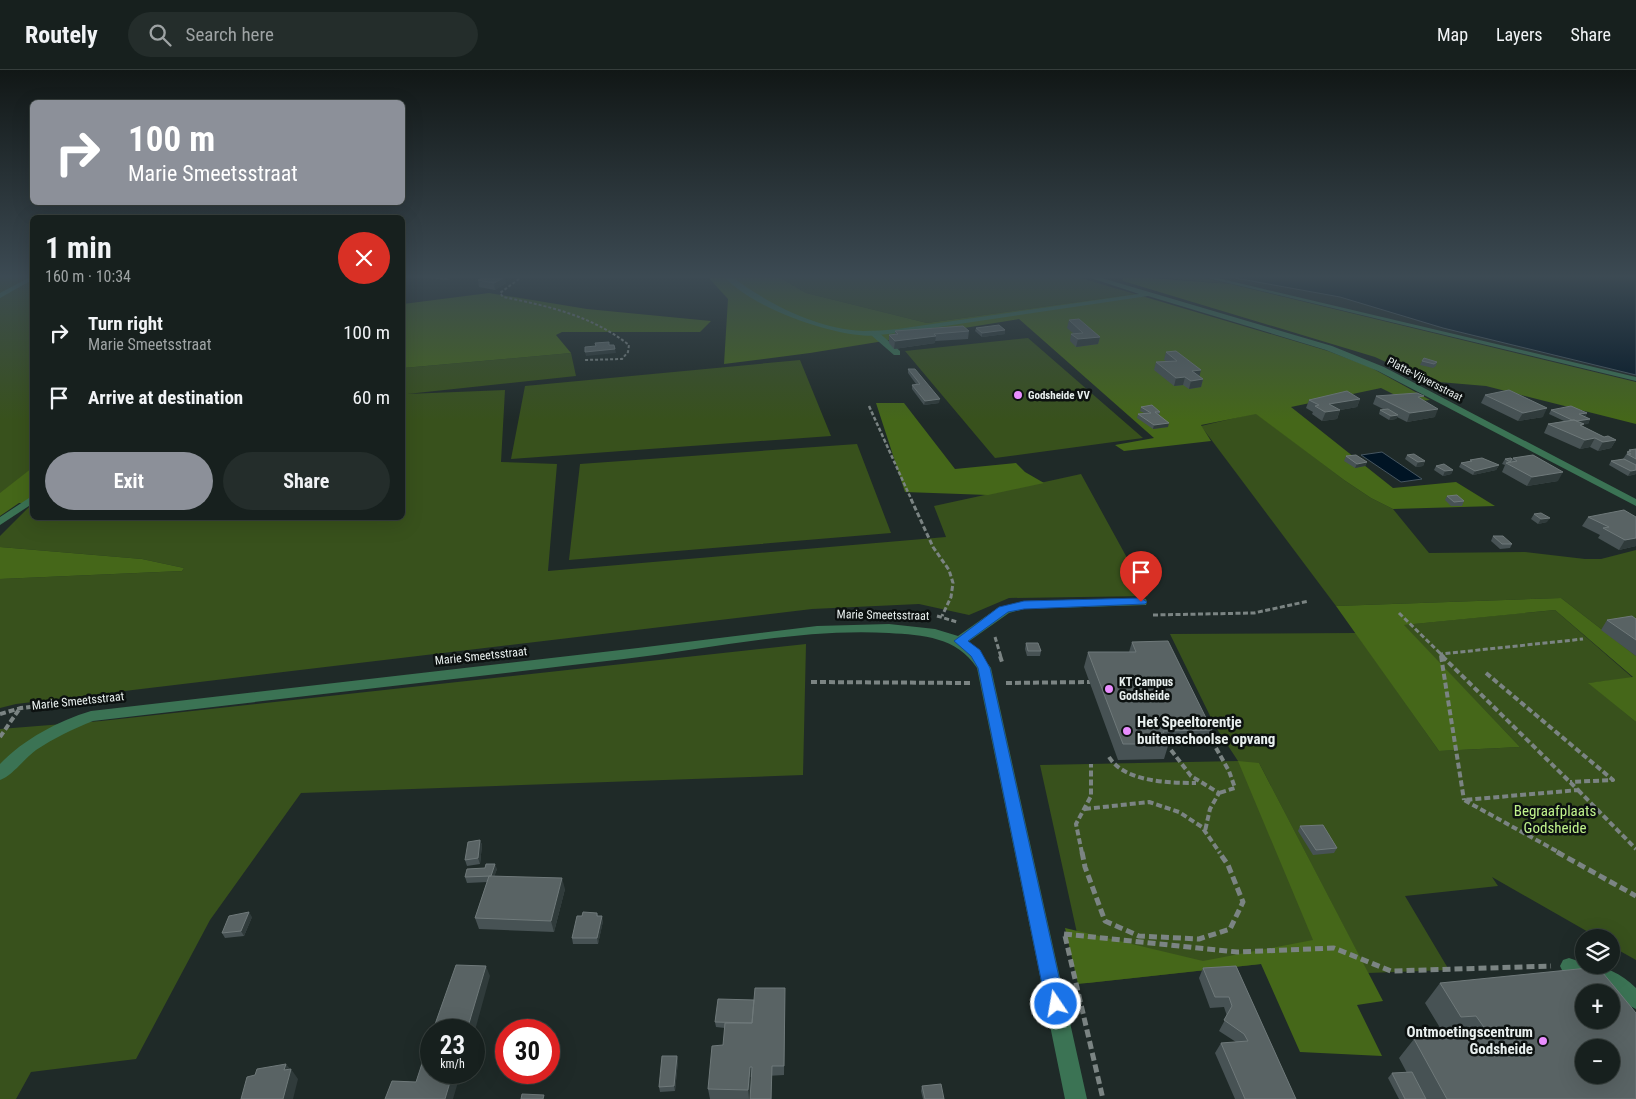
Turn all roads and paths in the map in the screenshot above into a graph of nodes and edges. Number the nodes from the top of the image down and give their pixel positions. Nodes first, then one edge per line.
1 (594, 324) edge
2 (823, 324) edge
3 (939, 324) edge
4 (1248, 324) edge
5 (1404, 324) edge
6 (874, 333) junction
7 (897, 354) dead end
8 (584, 360) dead end
9 (1636, 379) edge
10 (869, 406) dead end
11 (30, 500) edge
12 (1636, 503) edge
13 (0, 522) edge
14 (1141, 602) dead end
15 (1399, 613) dead end
16 (933, 616) dead end
17 (942, 616) junction
18 (975, 629) junction
19 (1583, 639) dead end
20 (960, 641) junction
21 (1440, 654) junction
22 (1003, 665) dead end
23 (1486, 673) dead end
24 (1005, 674) dead end
25 (811, 682) dead end
26 (1007, 682) junction
27 (1090, 682) dead end
28 (987, 683) junction
29 (1009, 692) dead end
30 (89, 700) dead end
31 (21, 708) junction
32 (0, 714) edge
33 (0, 737) edge
34 (1216, 748) dead end
35 (1171, 750) dead end
36 (1109, 757) dead end
37 (1091, 764) dead end
38 (0, 774) edge
39 (1569, 782) junction
40 (1196, 783) junction
41 (1578, 790) junction
42 (1219, 793) junction
43 (1464, 800) junction
44 (1085, 809) junction
45 (1205, 831) junction
46 (1636, 849) edge
47 (1636, 896) edge
48 (1062, 924) dead end
49 (1064, 934) junction
50 (1569, 966) joint
51 (1636, 1000) edge
52 (1076, 1099) edge
53 (1103, 1099) edge

1 - 8 path
2 - 6 street, Platte-Vijversstraat
3 - 6 street, Platte-Vijversstraat
4 - 12 street, Platte-Vijversstraat
5 - 9 lane
6 - 7 lane
10 - 17 path
11 - 13 street
14 - 18 street
15 - 21 path
16 - 17 path, Marie Smeetsstraat
17 - 18 path, Marie Smeetsstraat
18 - 20 street
18 - 22 path, Marie Smeetsstraat
19 - 21 path
20 - 28 street, Marie Smeetsstraat
20 - 38 street, Marie Smeetsstraat
21 - 39 path
21 - 43 path
23 - 39 path
24 - 26 path
25 - 28 path
26 - 27 path
26 - 28 path
26 - 29 path
28 - 52 street, Marie Smeetsstraat
30 - 31 path, Marie Smeetsstraat
31 - 32 path
31 - 33 path, Marie Smeetsstraat
34 - 42 path
35 - 40 path
36 - 40 path
37 - 44 path
39 - 41 path
40 - 42 path
41 - 43 path
41 - 46 path
42 - 45 path
43 - 47 path
44 - 45 path
44 - 45 path
48 - 49 path
49 - 50 path
49 - 53 path
50 - 51 lane

